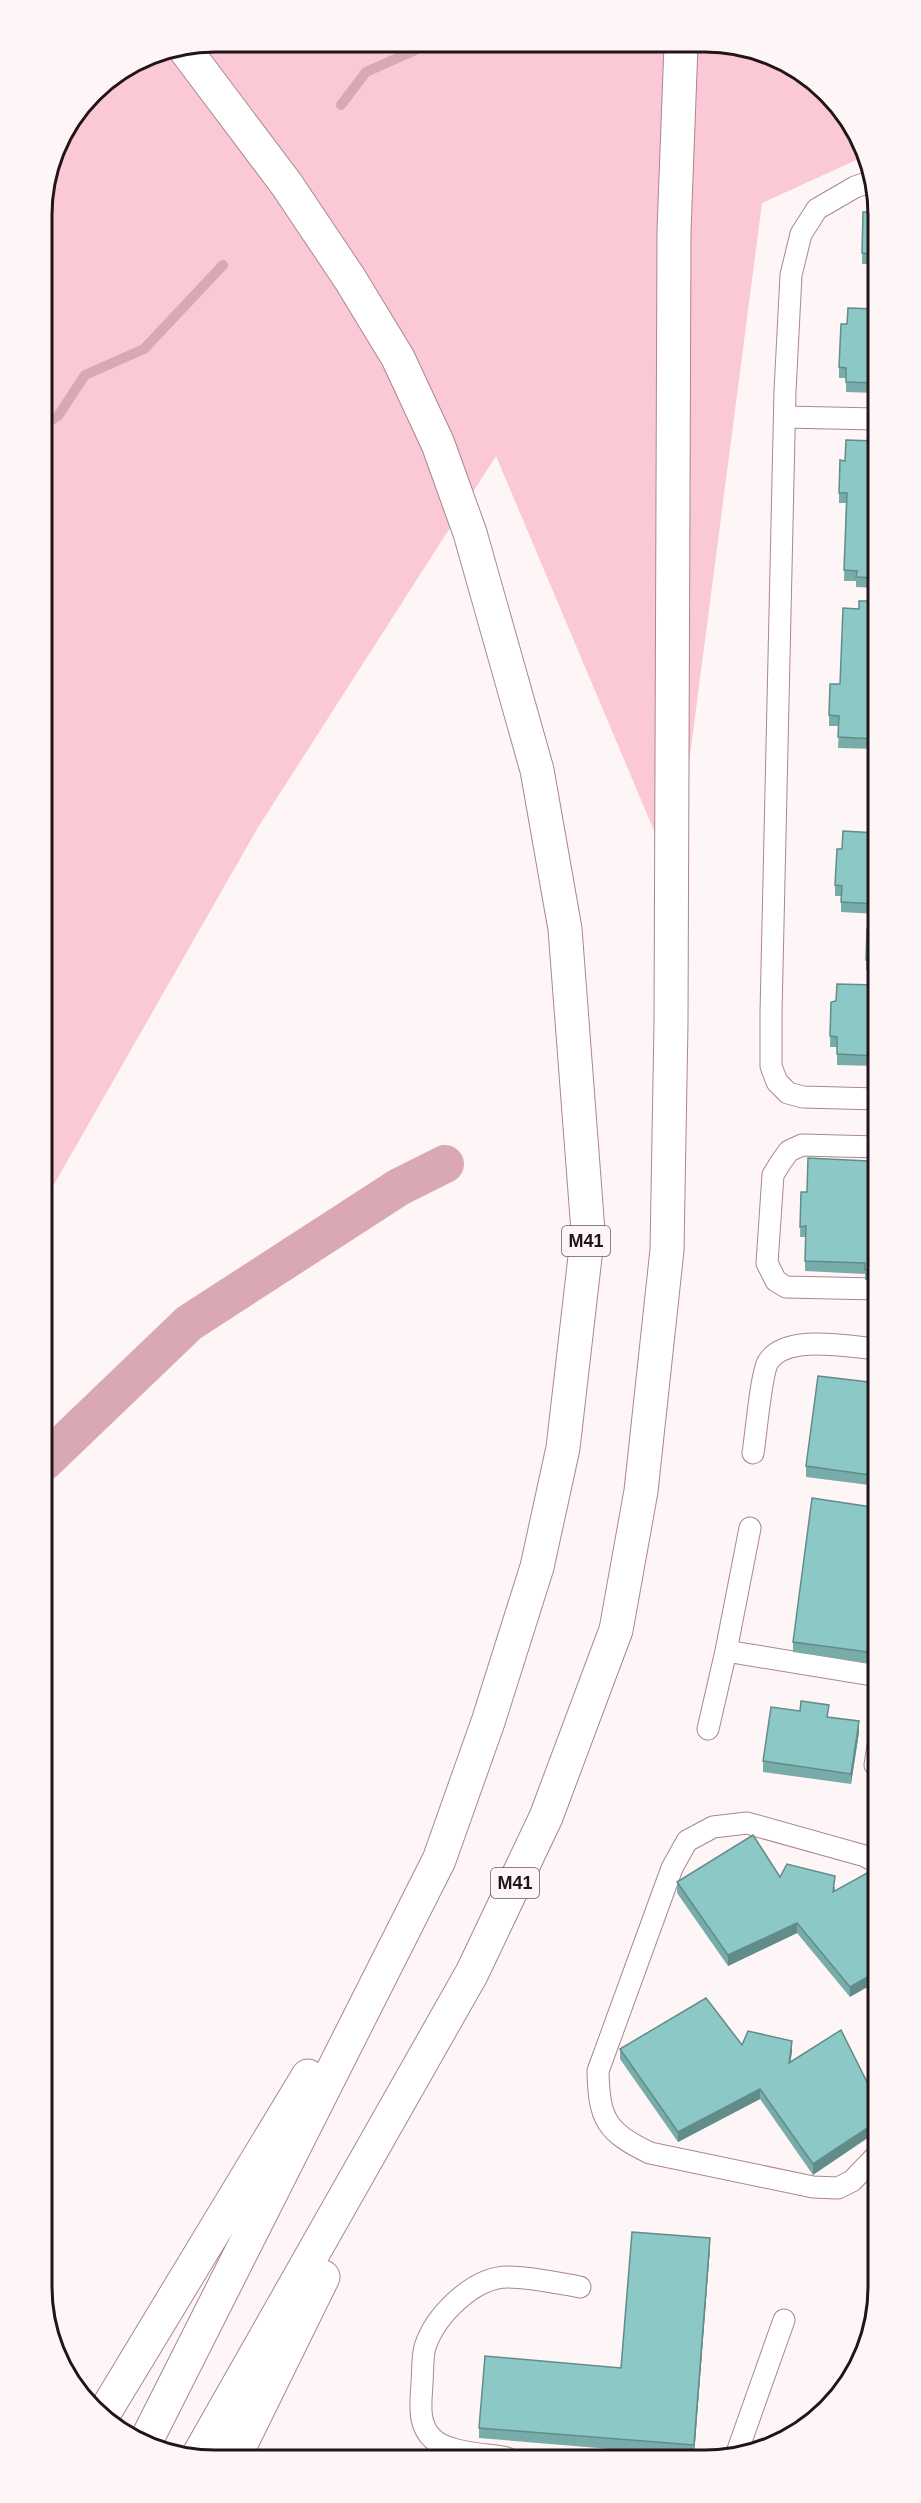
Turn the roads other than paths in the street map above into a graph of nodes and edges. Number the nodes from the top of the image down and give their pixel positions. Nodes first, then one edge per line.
1 (681, 52) edge
2 (189, 55) edge
3 (865, 184) edge
4 (785, 417) junction
5 (868, 419) edge
6 (868, 1099) edge
7 (868, 1147) edge
8 (868, 1289) edge
9 (868, 1348) edge
10 (753, 1453) dead end
11 (750, 1528) dead end
12 (726, 1651) junction
13 (868, 1674) edge
14 (708, 1729) dead end
15 (868, 1858) edge
16 (439, 1860) junction
17 (472, 1973) junction
18 (868, 2164) edge
19 (580, 2287) dead end
20 (784, 2320) dead end
21 (106, 2408) edge
22 (149, 2436) edge
23 (739, 2447) edge
24 (202, 2450) edge
25 (238, 2450) edge
26 (461, 2450) edge

1 - 17 highway, M41
2 - 16 highway, M41
3 - 4 lane
4 - 5 lane
4 - 6 lane
7 - 8 lane
9 - 10 lane
11 - 12 lane
12 - 13 lane
12 - 14 lane
15 - 18 lane
16 - 21 highway
16 - 22 highway, M41
17 - 24 highway, M41
17 - 25 highway
19 - 26 lane
20 - 23 lane

